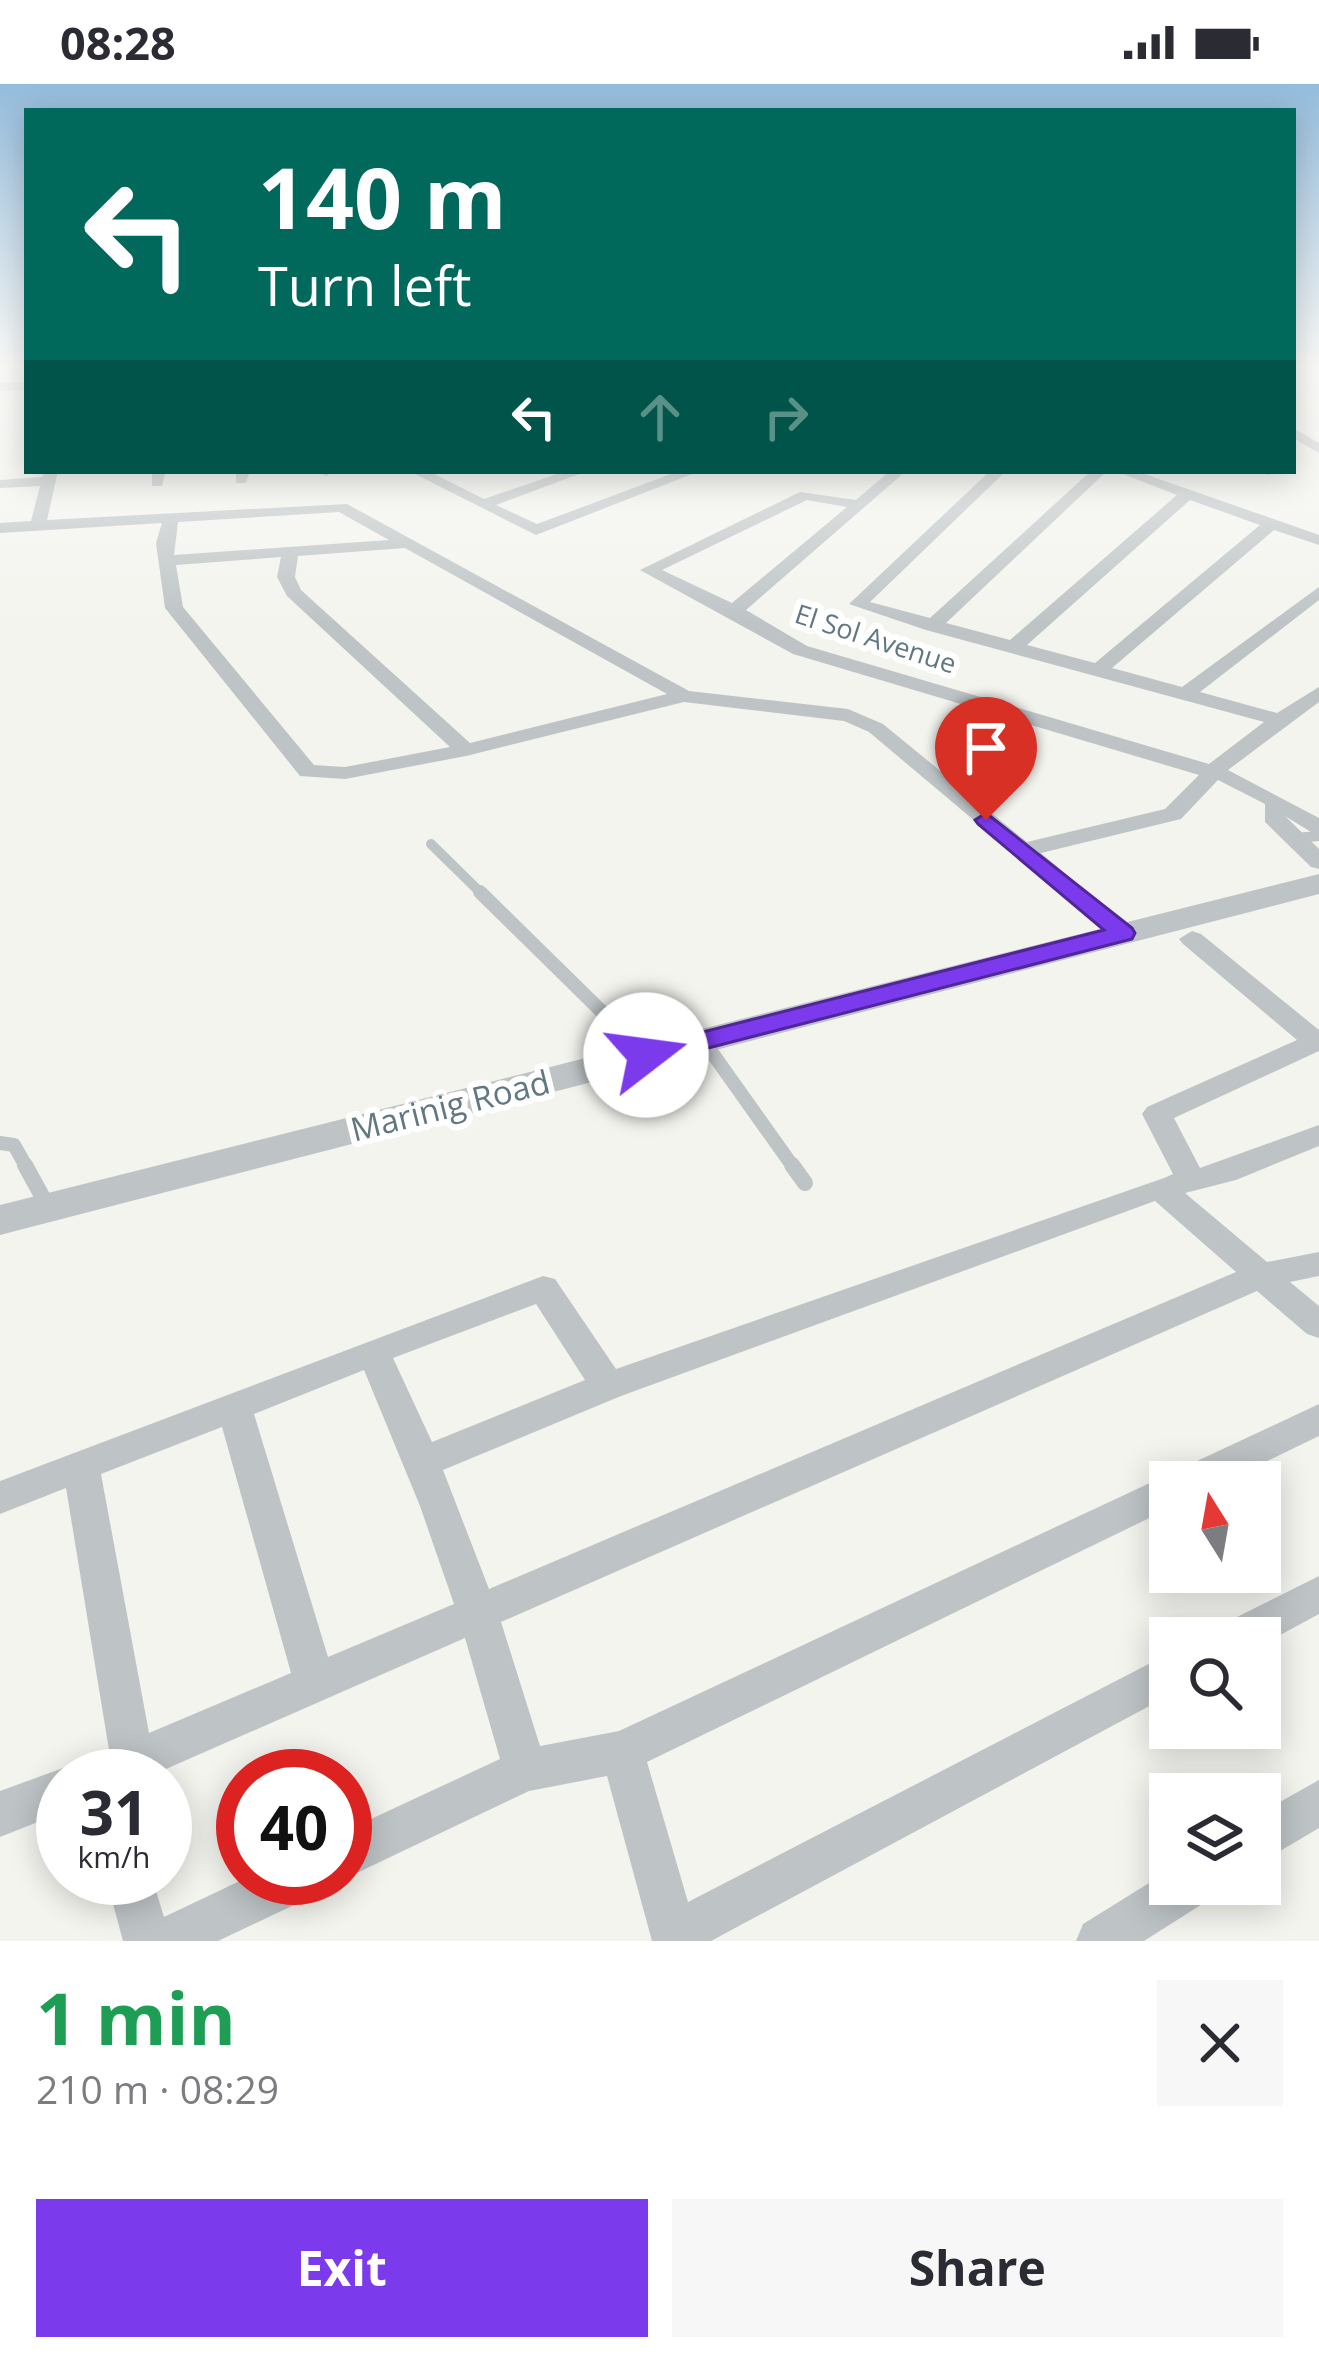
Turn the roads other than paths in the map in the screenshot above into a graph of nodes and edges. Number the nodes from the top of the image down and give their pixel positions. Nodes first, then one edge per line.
1 (422, 474) edge
2 (457, 474) edge
3 (571, 474) edge
4 (685, 474) edge
5 (896, 474) edge
6 (996, 474) edge
7 (1097, 474) edge
8 (1131, 474) edge
9 (48, 476) edge
10 (436, 481) junction
11 (0, 484) edge
12 (1188, 494) junction
13 (486, 503) junction
14 (860, 506) junction
15 (171, 517) junction
16 (1272, 524) junction
17 (38, 525) junction
18 (0, 528) edge
19 (1319, 540) edge
20 (409, 543) junction
21 (165, 552) junction
22 (283, 553) junction
23 (1319, 592) edge
24 (734, 611) junction
25 (932, 626) junction
26 (1012, 647) junction
27 (1098, 670) junction
28 (1319, 693) edge
29 (1186, 694) junction
30 (684, 696) junction
31 (1281, 721) junction
32 (466, 750) junction
33 (1212, 770) junction
34 (1311, 835) edge
35 (431, 844) dead end
36 (1023, 850) junction
37 (1319, 862) edge
38 (1319, 884) edge
39 (1123, 933) junction
40 (1192, 939) dead end
41 (703, 1040) junction
42 (1317, 1041) edge
43 (646, 1055) junction
44 (1319, 1135) edge
45 (0, 1143) edge
46 (805, 1183) dead end
47 (1176, 1184) junction
48 (48, 1207) junction
49 (0, 1220) edge
50 (1319, 1264) edge
51 (1262, 1275) junction
52 (1319, 1325) edge
53 (374, 1352) junction
54 (608, 1386) junction
55 (234, 1407) junction
56 (1319, 1419) edge
57 (425, 1461) junction
58 (1232, 1461) edge
59 (80, 1466) junction
60 (0, 1498) edge
61 (1149, 1500) edge
62 (1319, 1594) edge
63 (481, 1612) junction
64 (1276, 1617) edge
65 (314, 1680) junction
66 (1149, 1684) edge
67 (106, 1749) edge
68 (160, 1749) edge
69 (622, 1752) junction
70 (525, 1770) junction
71 (36, 1800) edge
72 (1319, 1802) edge
73 (0, 1814) edge
74 (1281, 1826) edge
75 (372, 1843) edge
76 (137, 1905) edge
77 (241, 1905) edge
78 (1157, 1905) edge
79 (675, 1938) edge
80 (147, 1941) edge
81 (166, 1941) edge
82 (1100, 1941) edge

1 - 10 street
2 - 10 street
3 - 13 street
4 - 13 street
5 - 14 street, El Sol Avenue
6 - 25 street
7 - 25 street
8 - 12 street
9 - 11 street
9 - 17 street
10 - 13 street
12 - 16 street
12 - 26 street
14 - 24 street, El Sol Avenue
14 - 24 street
15 - 17 street
15 - 20 street
15 - 21 street
16 - 19 street
16 - 27 street
17 - 18 street
20 - 22 street
20 - 30 street
21 - 22 street
21 - 32 street
22 - 32 street
23 - 29 street
24 - 33 street, El Sol Avenue
25 - 26 street
26 - 27 street
27 - 29 street
28 - 31 street
29 - 31 street
30 - 32 street
30 - 36 street
31 - 33 street
33 - 34 street, El Sol Avenue
33 - 36 street
34 - 37 street, El Sol Avenue
35 - 43 lane
36 - 39 street
38 - 39 street, Marinig Road
39 - 41 street, Marinig Road
40 - 42 street
41 - 43 street, Marinig Road
41 - 46 lane
42 - 47 street
43 - 48 street, Marinig Road
44 - 47 street
45 - 48 lane
47 - 51 street
47 - 54 street
48 - 49 street, Marinig Road
50 - 51 street
51 - 52 street
51 - 63 street
53 - 54 street
53 - 55 street
53 - 57 street
54 - 57 street
55 - 59 street
55 - 65 street
56 - 58 street
57 - 63 street
59 - 60 street
59 - 67 street
61 - 69 street
62 - 64 street
63 - 65 street
63 - 70 street
65 - 68 street
66 - 79 street
69 - 70 street
69 - 79 street
70 - 75 street
71 - 73 street
72 - 74 street
76 - 80 street
77 - 81 street
78 - 82 street

